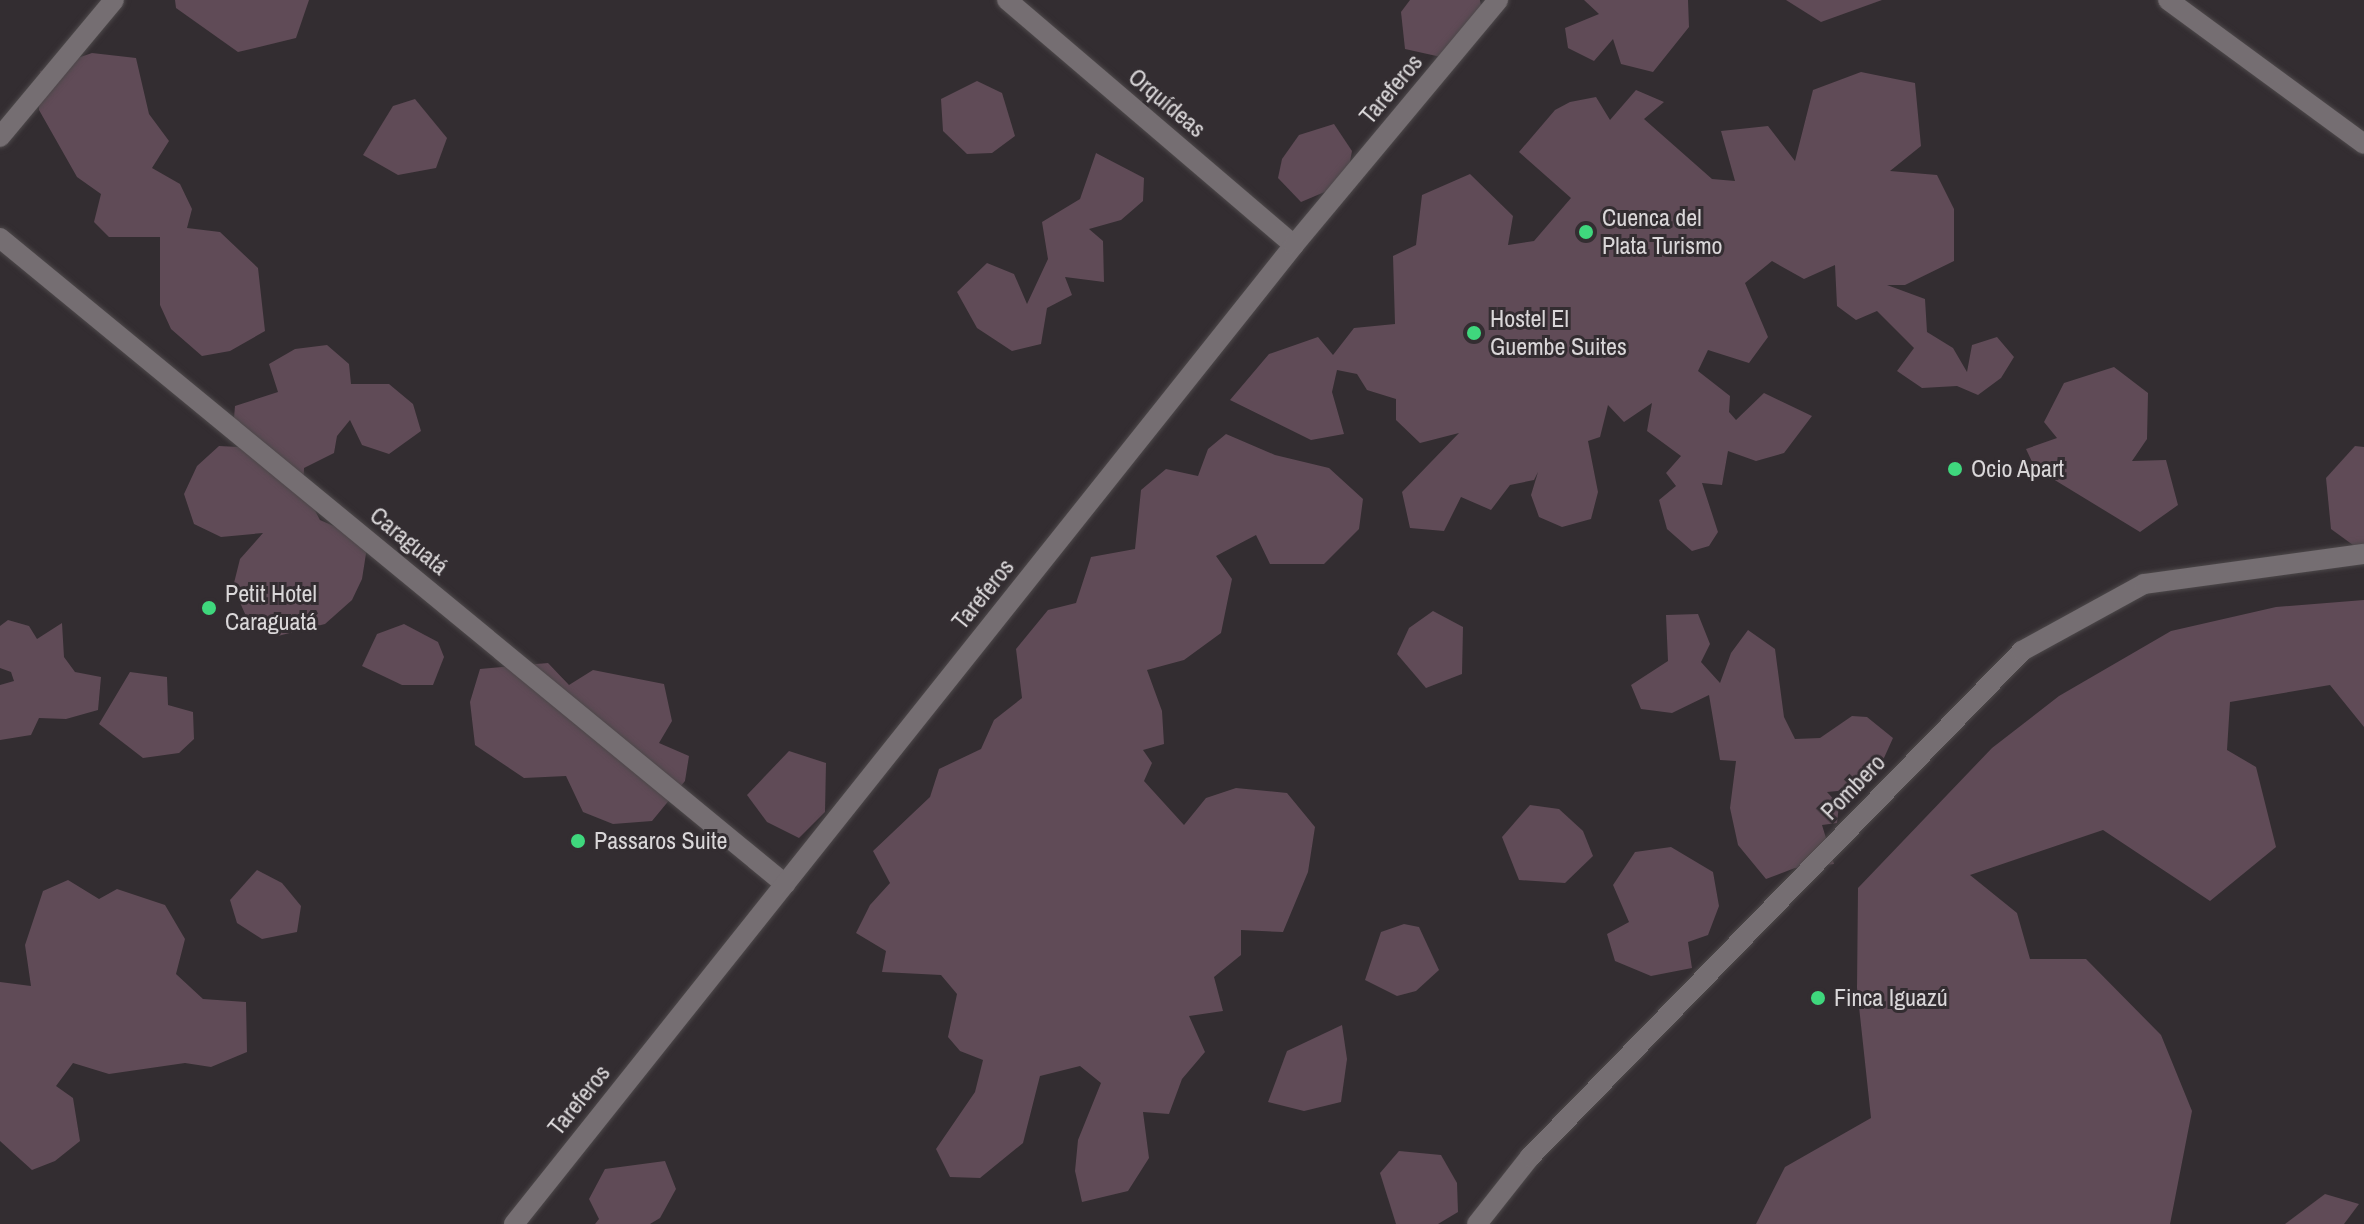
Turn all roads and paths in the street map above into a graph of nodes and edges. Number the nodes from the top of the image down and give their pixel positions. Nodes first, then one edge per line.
1 (114, 0) edge
2 (1007, 0) edge
3 (1498, 0) edge
4 (2168, 0) edge
5 (0, 137) edge
6 (2364, 144) edge
7 (0, 238) edge
8 (1294, 245) junction
9 (2364, 554) edge
10 (785, 884) junction
11 (514, 1224) edge
12 (1477, 1224) edge

1 - 5 street
2 - 8 street, Orquídeas
3 - 8 street, Tareferos
4 - 6 street
7 - 10 street, Caraguatá
8 - 10 street, Tareferos
9 - 12 street, Pombero
10 - 11 street, Tareferos

